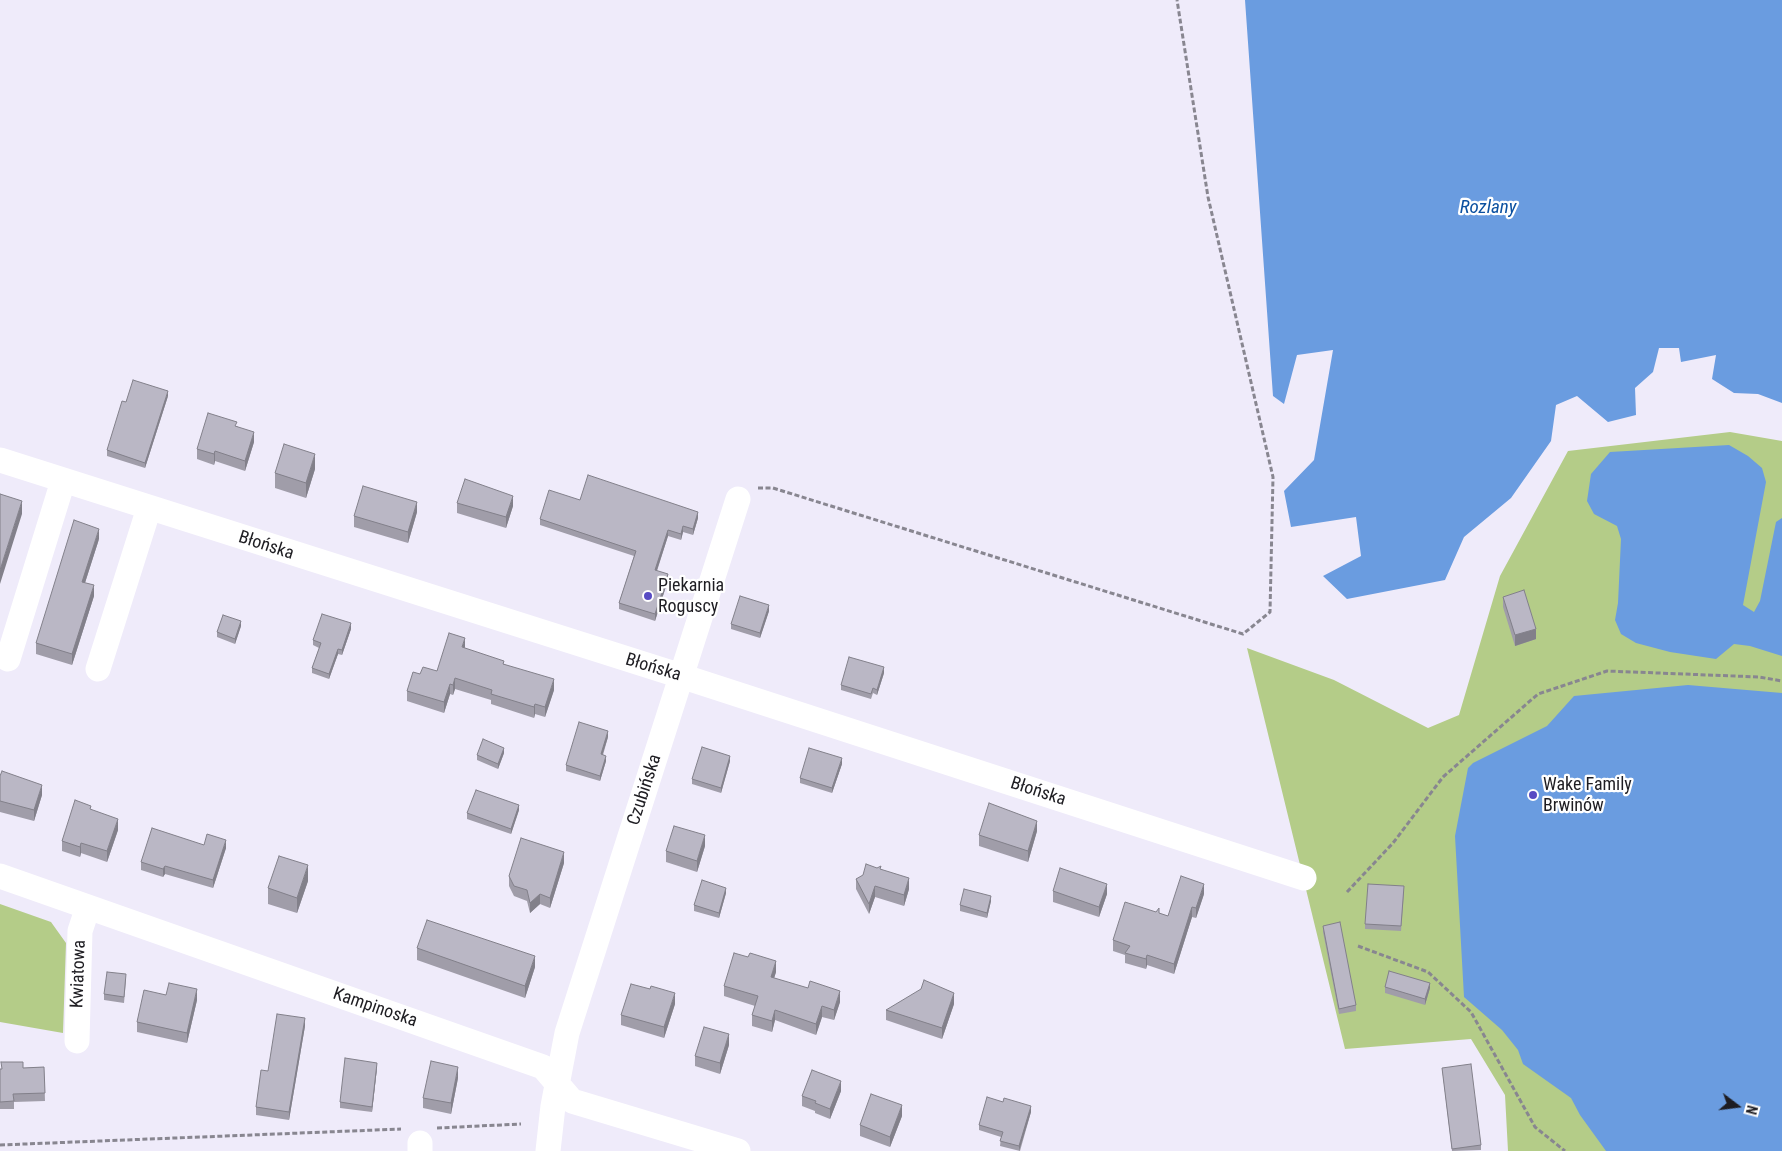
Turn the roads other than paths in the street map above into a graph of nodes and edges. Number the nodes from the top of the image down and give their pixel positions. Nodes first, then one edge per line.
1 (0, 460) edge
2 (63, 481) junction
3 (738, 499) road end
4 (149, 508) junction
5 (8, 660) dead end
6 (98, 669) dead end
7 (681, 676) junction
8 (0, 876) edge
9 (1304, 878) dead end
10 (88, 907) junction
11 (78, 1041) dead end
12 (557, 1082) junction
13 (548, 1151) edge
14 (738, 1151) edge

1 - 2 street, Błońska
2 - 4 street, Błońska
2 - 5 street
3 - 7 street, Czubińska
4 - 6 street
4 - 7 street, Błońska
7 - 9 street, Błońska
7 - 12 street, Czubińska
8 - 10 street, Kampinoska
10 - 11 street, Kwiatowa
10 - 12 street, Kampinoska
12 - 13 street, Czubińska
12 - 14 street, Kampinoska

